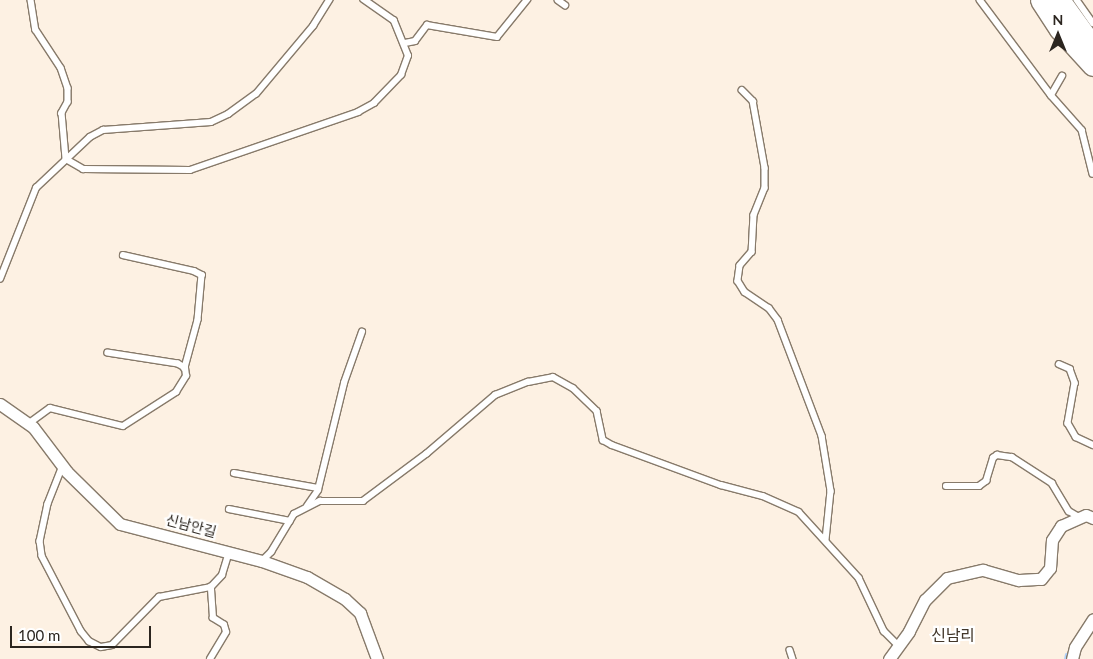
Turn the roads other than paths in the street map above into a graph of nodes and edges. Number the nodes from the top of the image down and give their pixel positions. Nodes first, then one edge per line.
1 (31, 0) edge
2 (328, 0) edge
3 (364, 0) edge
4 (527, 0) edge
5 (558, 0) edge
6 (980, 0) edge
7 (1041, 0) edge
8 (1059, 0) edge
9 (1077, 0) edge
10 (565, 5) dead end
11 (1093, 23) edge
12 (405, 44) junction
13 (1093, 47) edge
14 (1093, 65) edge
15 (1062, 76) dead end
16 (742, 90) dead end
17 (1051, 95) junction
18 (66, 159) junction
19 (1093, 174) edge
20 (123, 256) dead end
21 (0, 279) edge
22 (362, 332) dead end
23 (108, 353) dead end
24 (1059, 364) dead end
25 (185, 368) junction
26 (0, 404) edge
27 (28, 424) junction
28 (1093, 445) edge
29 (63, 466) junction
30 (234, 473) dead end
31 (946, 486) dead end
32 (318, 488) junction
33 (307, 506) junction
34 (229, 509) dead end
35 (1079, 517) junction
36 (1093, 518) edge
37 (290, 520) junction
38 (826, 540) junction
39 (229, 552) junction
40 (262, 561) junction
41 (211, 587) junction
42 (1093, 619) edge
43 (898, 645) junction
44 (790, 650) dead end
45 (210, 659) edge
46 (377, 659) edge
47 (793, 659) edge
48 (889, 659) edge
49 (1072, 659) edge

1 - 18 lane
2 - 18 lane
3 - 12 lane
4 - 12 lane
5 - 10 lane
6 - 17 lane
7 - 14 highway
8 - 13 highway
9 - 11 lane
12 - 18 lane
15 - 17 lane
16 - 38 lane
17 - 19 lane
18 - 21 lane
20 - 25 lane
22 - 32 lane
23 - 25 lane
24 - 28 lane
25 - 27 lane
26 - 27 street, 신남안길
27 - 29 street, 신남안길
29 - 39 street, 신남안길
29 - 41 lane
30 - 32 lane
31 - 35 lane
32 - 33 lane
33 - 37 lane
33 - 38 lane
34 - 37 lane
35 - 36 street
35 - 43 street
37 - 40 lane
38 - 43 lane
39 - 40 street, 신남안길
39 - 41 lane
40 - 46 street, 신남안길
41 - 45 lane
42 - 49 street
43 - 48 street
44 - 47 lane

